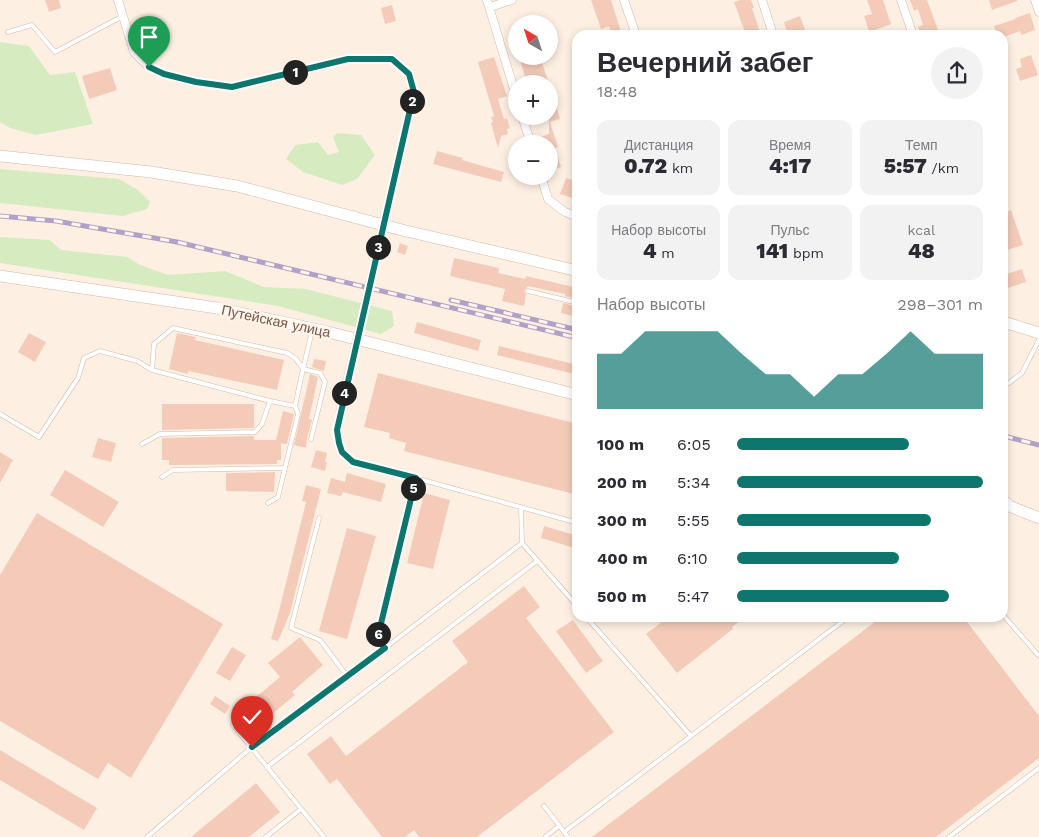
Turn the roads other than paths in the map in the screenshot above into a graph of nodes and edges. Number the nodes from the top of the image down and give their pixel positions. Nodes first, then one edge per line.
1 (118, 0) edge
2 (512, 0) edge
3 (624, 0) edge
4 (762, 0) edge
5 (901, 0) edge
6 (1035, 0) edge
7 (488, 4) edge
8 (1039, 12) edge
9 (124, 16) junction
10 (634, 30) edge
11 (772, 30) edge
12 (911, 30) edge
13 (8, 32) dead end
14 (510, 75) edge
15 (0, 156) edge
16 (544, 185) edge
17 (572, 215) edge
18 (572, 270) edge
19 (0, 276) edge
20 (528, 291) dead end
21 (572, 302) edge
22 (1008, 323) edge
23 (313, 328) junction
24 (1039, 333) edge
25 (1039, 340) edge
26 (303, 369) junction
27 (152, 370) junction
28 (1009, 383) dead end
29 (572, 393) edge
30 (270, 401) junction
31 (295, 406) junction
32 (0, 414) edge
33 (340, 414) joint
34 (311, 440) dead end
35 (142, 444) dead end
36 (285, 468) junction
37 (162, 477) dead end
38 (416, 478) junction
39 (1008, 500) edge
40 (268, 503) dead end
41 (1008, 506) edge
42 (521, 507) junction
43 (1017, 509) junction
44 (319, 518) dead end
45 (1039, 518) edge
46 (572, 521) edge
47 (522, 543) junction
48 (537, 561) junction
49 (572, 600) edge
50 (1008, 621) edge
51 (591, 622) edge
52 (843, 622) edge
53 (385, 648) junction
54 (1039, 656) edge
55 (347, 676) junction
56 (233, 724) dead end
57 (691, 736) junction
58 (252, 747) junction
59 (267, 767) junction
60 (1039, 768) edge
61 (544, 806) dead end
62 (301, 809) junction
63 (560, 826) junction
64 (564, 832) junction
65 (147, 837) edge
66 (266, 837) edge
67 (324, 837) edge
68 (545, 837) edge
69 (568, 837) edge
70 (949, 837) edge

1 - 9 street
2 - 7 street
3 - 10 street
4 - 11 street
5 - 12 street
6 - 8 street
7 - 14 street
9 - 13 lane
9 - 33 street, bridge
15 - 18 main road
16 - 17 street
19 - 23 main road, Путейская улица
20 - 21 lane
22 - 24 main road
23 - 26 lane
23 - 29 main road, Путейская улица
25 - 28 lane
26 - 27 lane
26 - 31 lane
26 - 34 lane
27 - 30 lane
27 - 32 lane
30 - 31 lane
30 - 35 lane
31 - 36 lane
33 - 38 lane
36 - 37 lane
36 - 40 lane
38 - 42 lane
38 - 53 lane
39 - 43 lane
41 - 43 main road
42 - 46 lane
42 - 47 lane
43 - 45 main road
44 - 55 lane
47 - 48 lane
47 - 53 lane
48 - 49 lane
48 - 59 lane
50 - 54 lane
51 - 57 lane
52 - 57 lane
53 - 55 lane
55 - 58 lane
56 - 58 lane
57 - 64 lane
58 - 59 lane
58 - 65 lane
59 - 62 lane
60 - 70 lane
61 - 63 lane
62 - 66 lane
62 - 67 lane
63 - 64 lane
63 - 68 lane
64 - 69 lane

